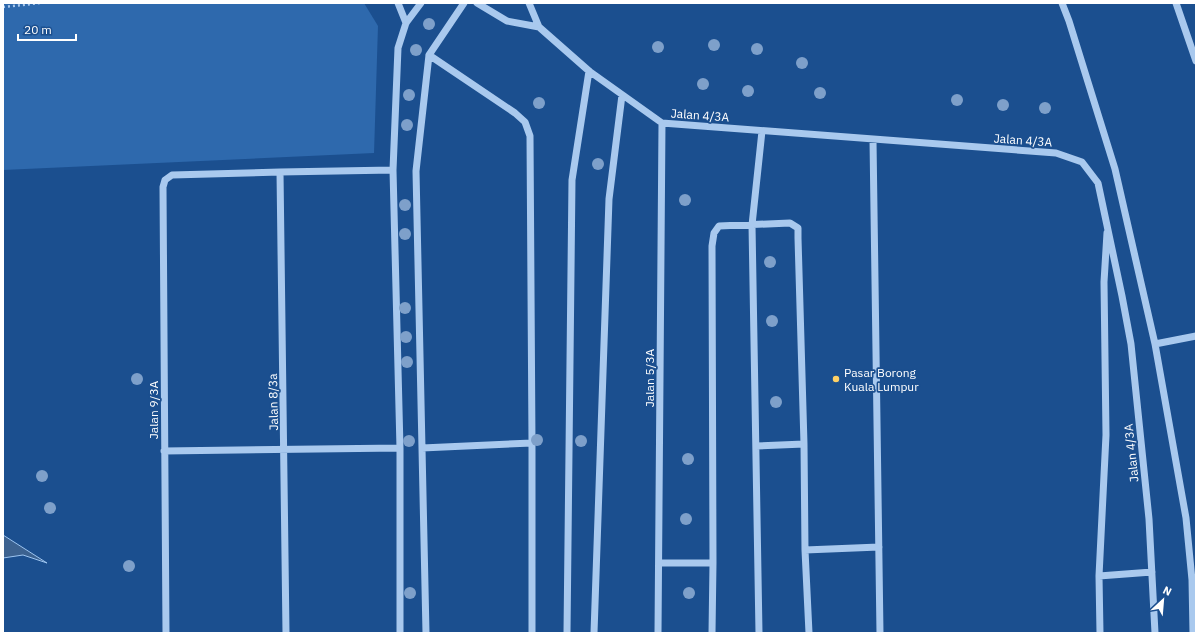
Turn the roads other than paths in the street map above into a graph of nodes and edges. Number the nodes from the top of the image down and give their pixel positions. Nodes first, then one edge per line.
1 (398, 3) edge
2 (421, 3) edge
3 (464, 3) edge
4 (477, 3) edge
5 (529, 3) edge
6 (1062, 3) edge
7 (1176, 3) edge
8 (406, 23) junction
9 (539, 27) junction
10 (429, 55) junction
11 (1196, 61) edge
12 (589, 71) junction
13 (622, 95) junction
14 (662, 123) junction
15 (762, 131) junction
16 (873, 140) junction
17 (393, 170) junction
18 (280, 172) junction
19 (1107, 224) junction
20 (752, 225) junction
21 (1196, 336) edge
22 (1155, 344) junction
23 (532, 443) junction
24 (804, 444) junction
25 (756, 446) junction
26 (400, 448) junction
27 (422, 448) junction
28 (284, 449) junction
29 (164, 451) junction
30 (879, 548) junction
31 (805, 550) junction
32 (659, 563) junction
33 (713, 563) junction
34 (1152, 572) junction
35 (1099, 576) junction
36 (1194, 580) edge
37 (166, 633) edge
38 (286, 633) edge
39 (400, 633) edge
40 (426, 633) edge
41 (532, 633) edge
42 (567, 633) edge
43 (594, 633) edge
44 (658, 633) edge
45 (712, 633) edge
46 (759, 633) edge
47 (809, 633) edge
48 (880, 633) edge
49 (1100, 633) edge
50 (1155, 633) edge
51 (1193, 633) edge

1 - 8 street
2 - 8 street
3 - 10 street
4 - 9 street
5 - 9 street, Jalan 4/3A
6 - 22 street
7 - 11 street
8 - 17 street
9 - 12 street, Jalan 4/3A
10 - 23 street
10 - 27 street
12 - 13 street, Jalan 4/3A
12 - 42 street
13 - 14 street, Jalan 4/3A
13 - 43 street
14 - 15 street, Jalan 4/3A
14 - 32 street, Jalan 5/3A
15 - 16 street, Jalan 4/3A
15 - 20 street
16 - 19 street, Jalan 4/3A
16 - 30 street
17 - 18 street
17 - 26 street
18 - 28 street, Jalan 8/3a
18 - 29 street, Jalan 9/3A
19 - 34 street, Jalan 4/3A
19 - 35 street
20 - 24 street
20 - 25 street
20 - 33 street
21 - 22 street
22 - 36 street
23 - 27 street
23 - 41 street
24 - 25 street
24 - 31 street
25 - 46 street
26 - 28 street
26 - 39 street
27 - 40 street
28 - 29 street
28 - 38 street, Jalan 8/3a
29 - 37 street, Jalan 9/3A
30 - 31 street
30 - 48 street
31 - 47 street
32 - 33 street
32 - 44 street, Jalan 5/3A
33 - 45 street
34 - 35 street
34 - 50 street, Jalan 4/3A
35 - 49 street
36 - 51 street

